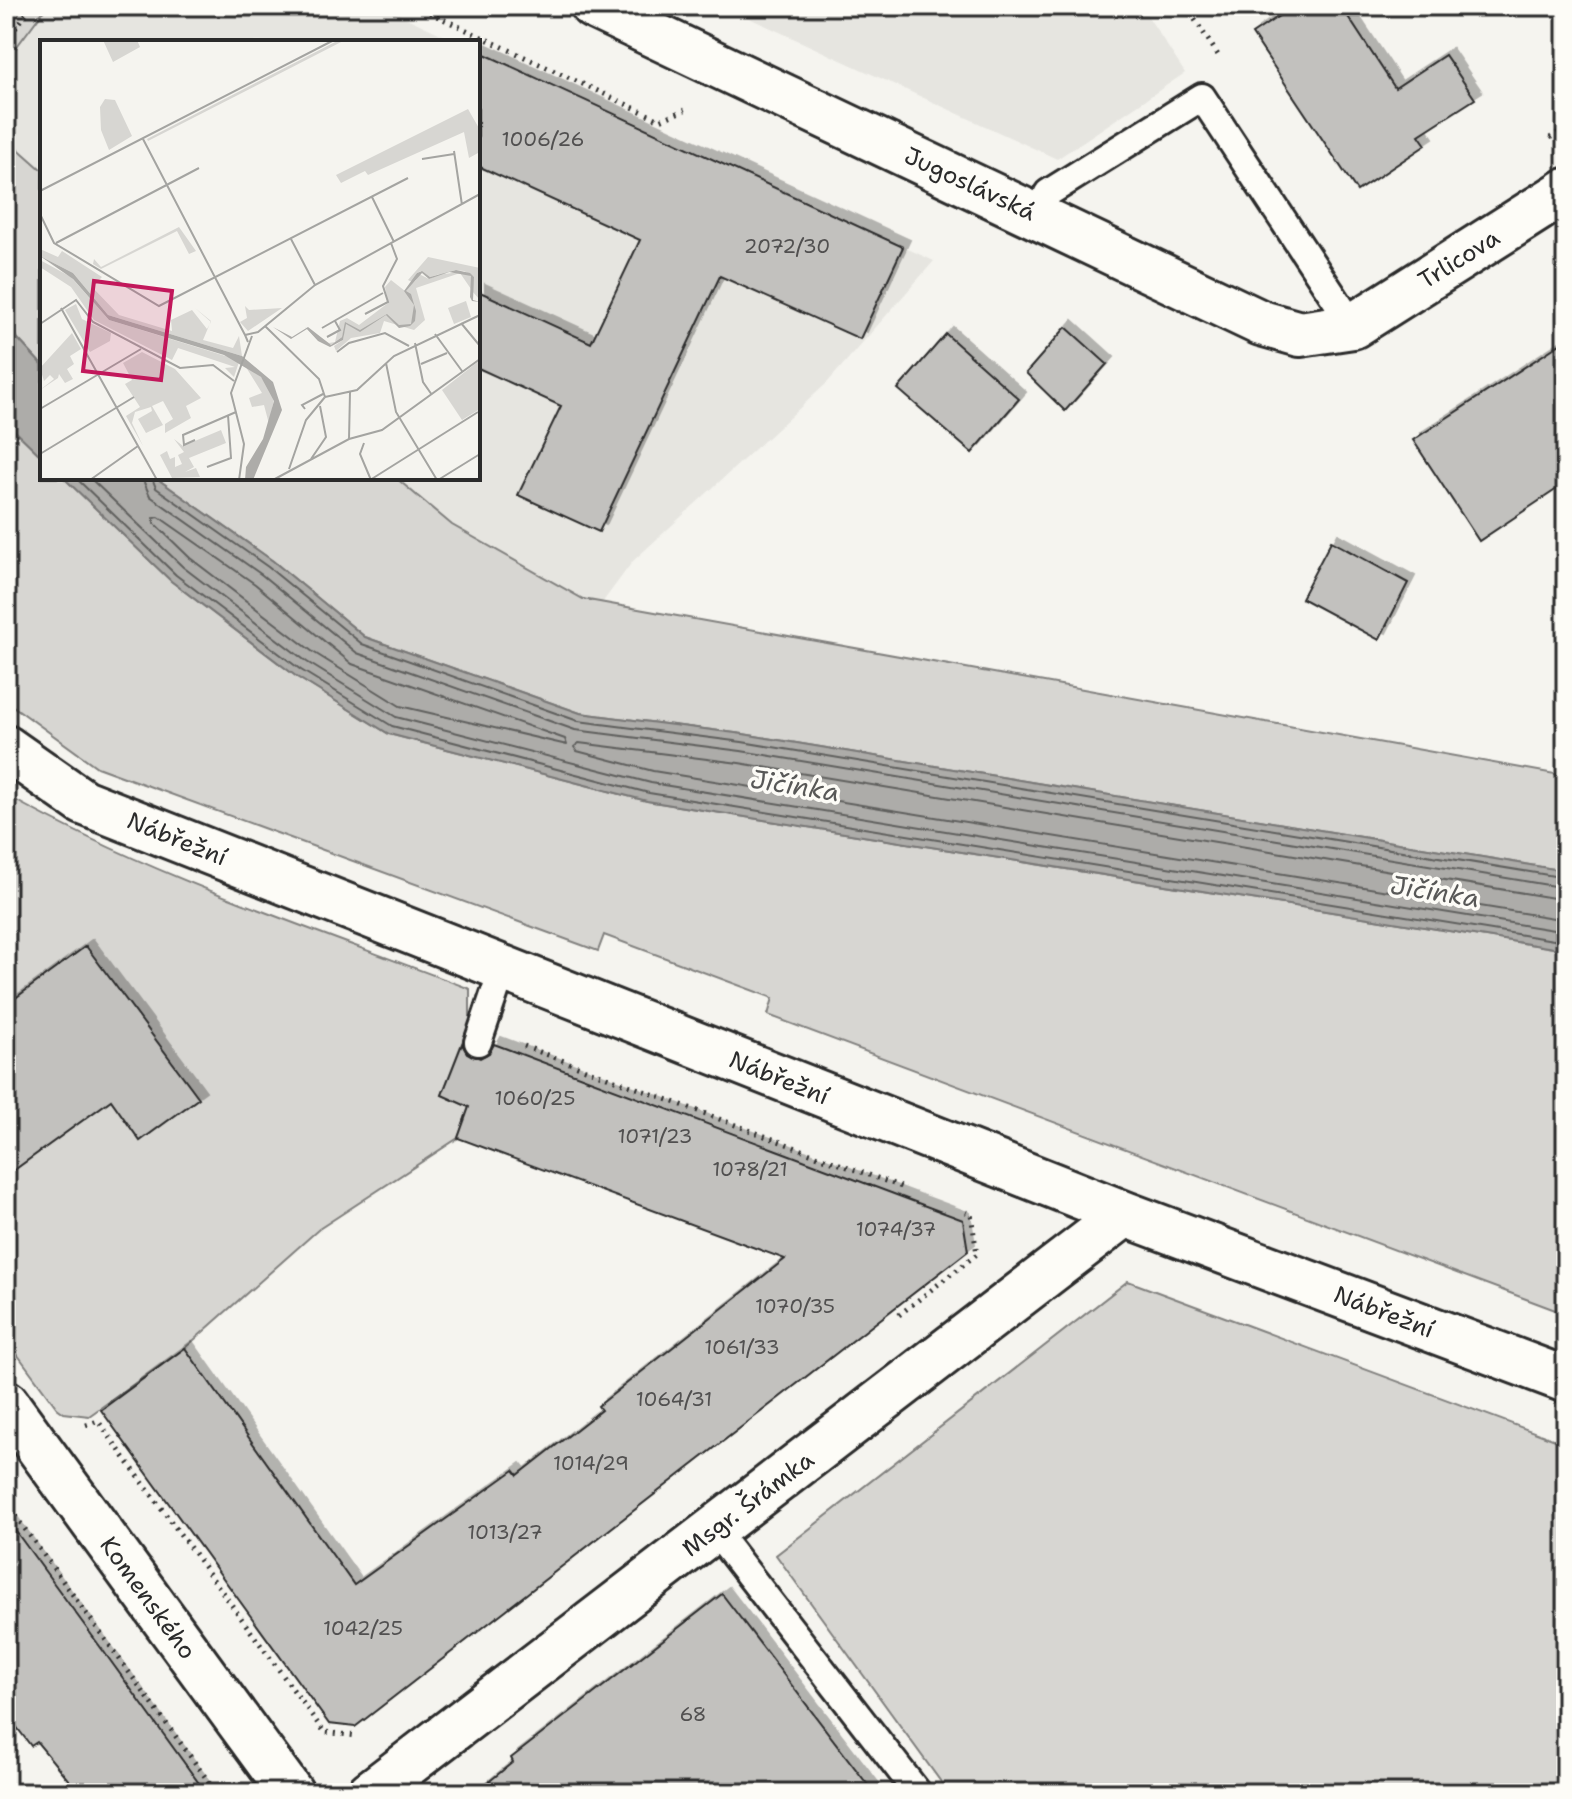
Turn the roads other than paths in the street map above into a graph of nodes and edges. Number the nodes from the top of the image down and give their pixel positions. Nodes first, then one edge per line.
1 (593, 6) edge
2 (1566, 191) edge
3 (1037, 216) junction
4 (1353, 326) junction
5 (6, 748) edge
6 (503, 968) junction
7 (480, 1036) road end
8 (1125, 1214) junction
9 (1566, 1380) edge
10 (6, 1403) edge
11 (714, 1530) junction
12 (291, 1793) edge
13 (370, 1793) edge
14 (918, 1793) edge

1 - 3 street, Jugoslávská
2 - 4 street, Trlicova
3 - 4 street, Jugoslávská
3 - 4 lane
5 - 6 street, Nábřežní
6 - 7 lane
6 - 8 street, Nábřežní
8 - 9 street, Nábřežní
8 - 11 street, Msgr. Šrámka
10 - 12 street, Komenského
11 - 13 street, Msgr. Šrámka
11 - 14 lane

